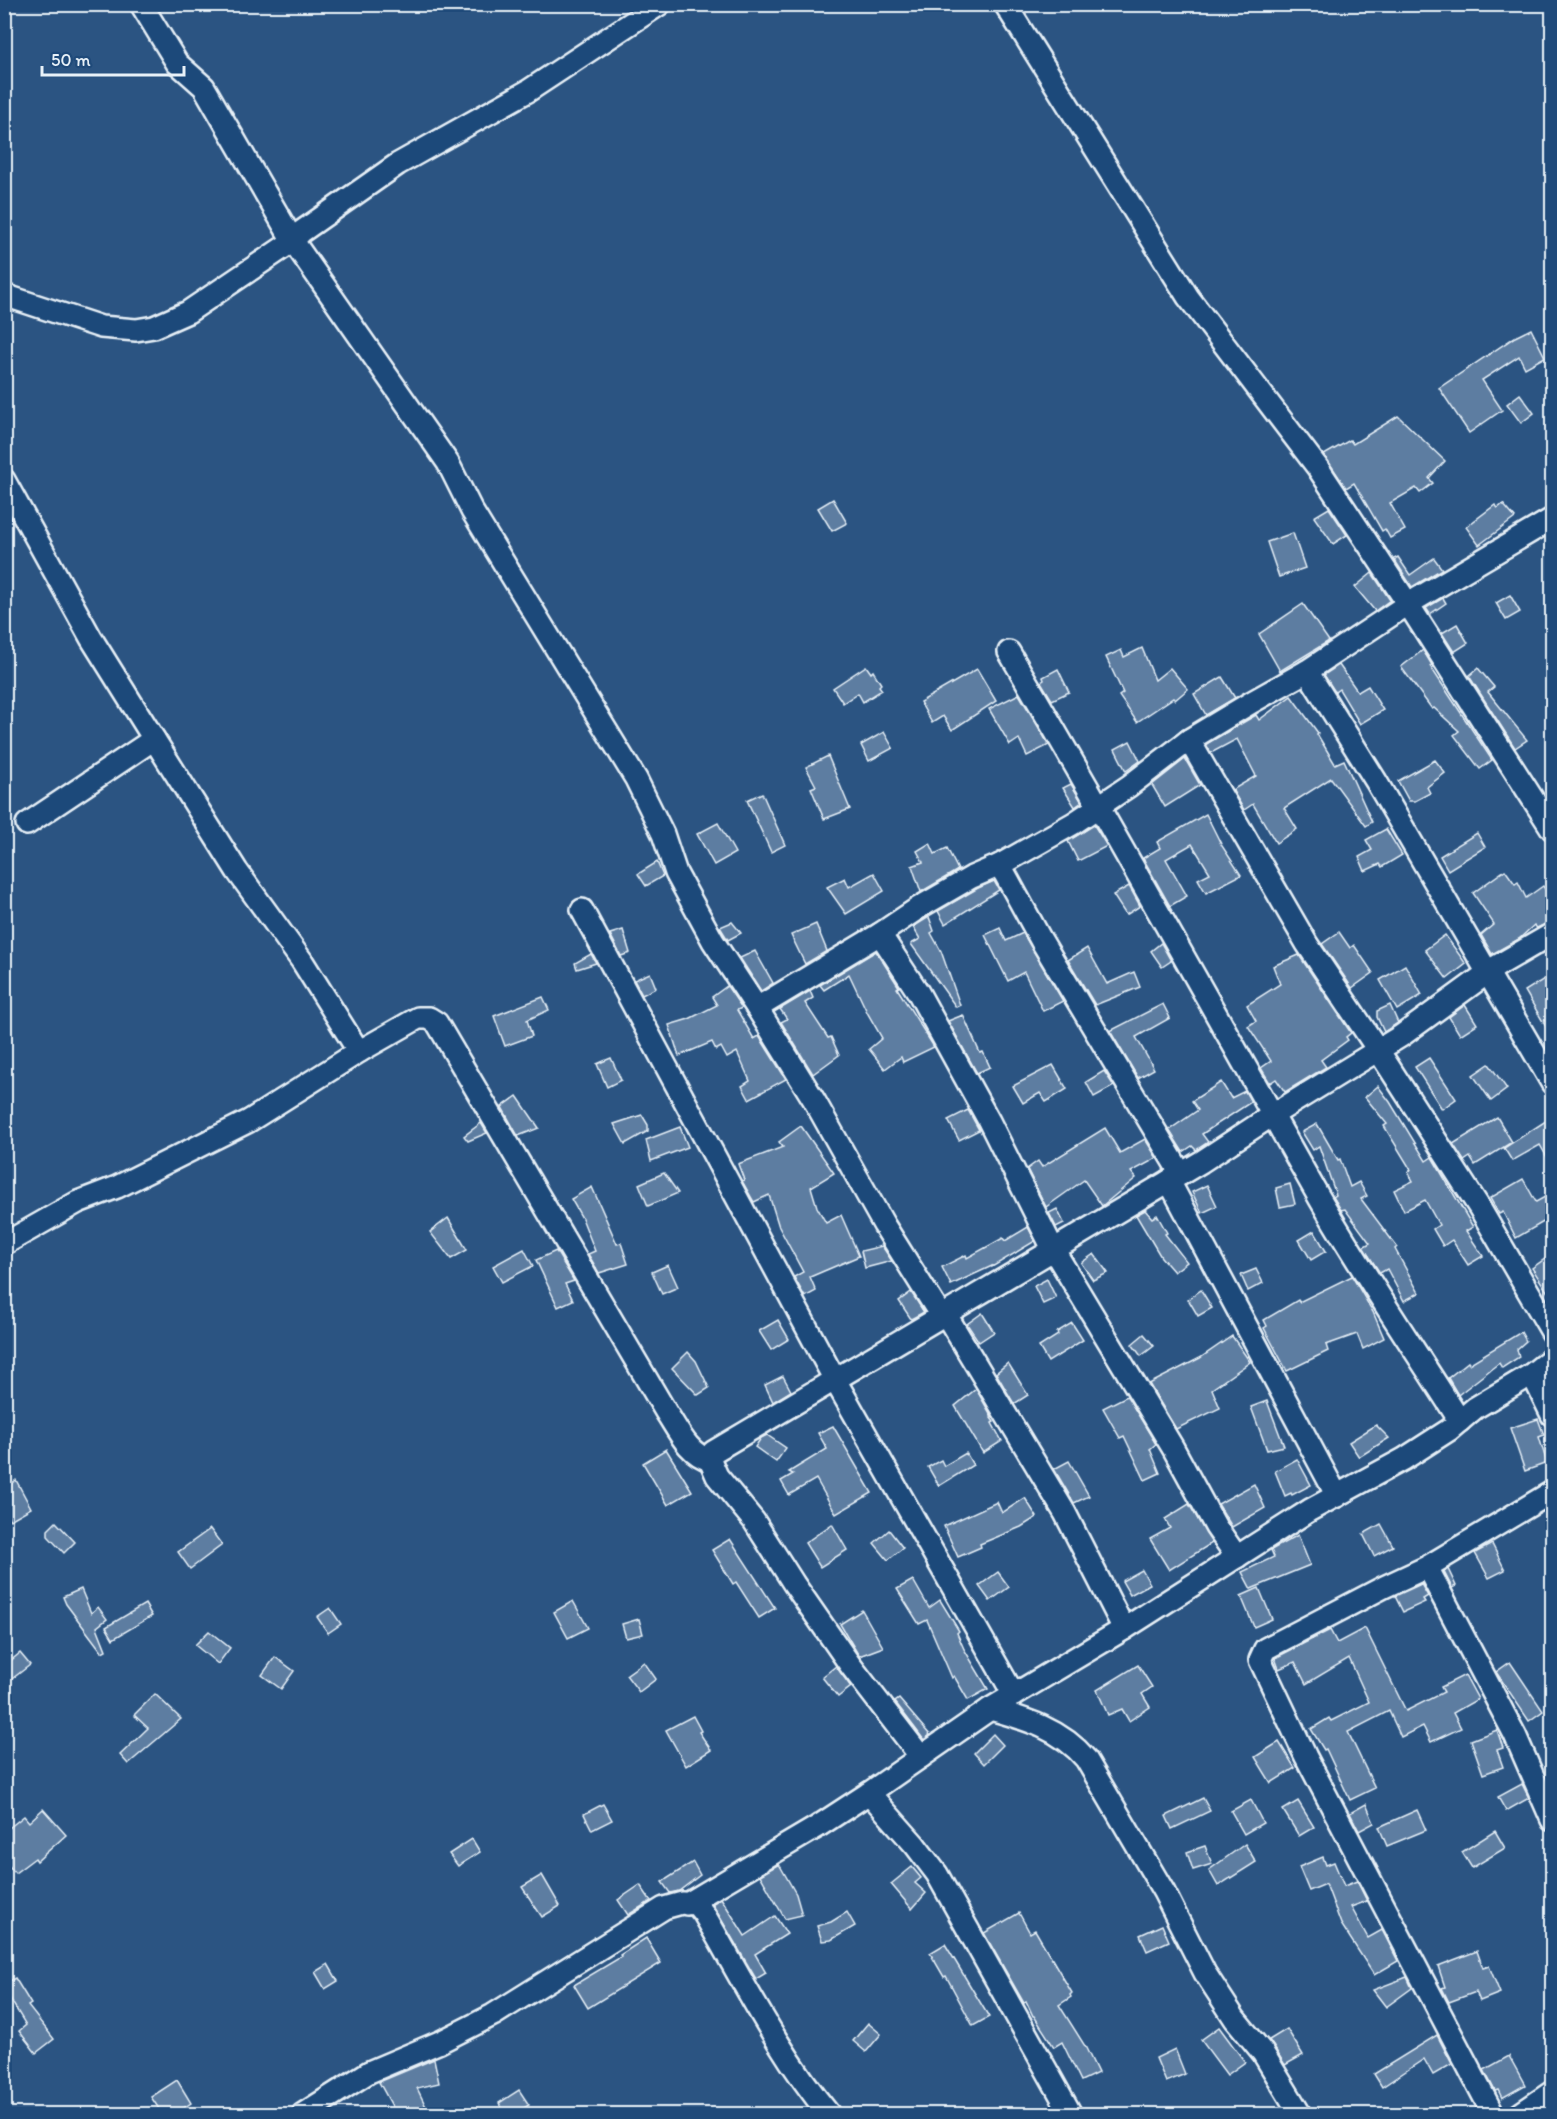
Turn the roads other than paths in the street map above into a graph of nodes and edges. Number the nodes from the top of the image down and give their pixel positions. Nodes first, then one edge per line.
1 (141, 4) edge
2 (660, 4) edge
3 (1005, 4) edge
4 (293, 241) junction
5 (4, 295) edge
6 (4, 480) edge
7 (1552, 519) edge
8 (1408, 604) junction
9 (1010, 652) dead end
10 (1307, 671) junction
11 (154, 739) junction
12 (1190, 740) junction
13 (1100, 805) junction
14 (27, 824) dead end
15 (1552, 829) edge
16 (1000, 865) junction
17 (582, 910) dead end
18 (880, 934) junction
19 (1552, 934) edge
20 (1487, 973) junction
21 (757, 1008) junction
22 (1378, 1050) junction
23 (360, 1051) junction
24 (1552, 1083) edge
25 (1274, 1114) junction
26 (1175, 1177) junction
27 (4, 1244) edge
28 (1053, 1249) junction
29 (943, 1315) junction
30 (1552, 1332) edge
31 (1552, 1358) edge
32 (1532, 1374) junction
33 (836, 1380) junction
34 (1552, 1415) edge
35 (1460, 1421) junction
36 (710, 1460) junction
37 (1552, 1492) edge
38 (1337, 1496) junction
39 (1237, 1557) junction
40 (1427, 1567) junction
41 (1124, 1629) junction
42 (1014, 1695) junction
43 (990, 1709) junction
44 (921, 1757) junction
45 (869, 1792) junction
46 (1552, 1820) edge
47 (687, 1904) junction
48 (1552, 2092) edge
49 (303, 2115) edge
50 (829, 2115) edge
51 (1071, 2115) edge
52 (1300, 2115) edge
53 (1493, 2115) edge
54 (1520, 2115) edge

1 - 4 street
2 - 4 street
3 - 8 street
4 - 5 street
4 - 21 street
6 - 11 street
7 - 8 street
8 - 10 street
8 - 15 street
9 - 13 street
10 - 12 street
10 - 20 street
11 - 14 street
11 - 23 street
12 - 13 street
12 - 22 street
13 - 16 street
13 - 25 street
16 - 18 street
16 - 26 street
17 - 33 street
18 - 21 street
18 - 28 street
19 - 20 street
20 - 22 street
20 - 24 street
21 - 29 street
22 - 25 street
22 - 30 street
23 - 27 street
23 - 36 street
25 - 26 street
25 - 35 street
26 - 28 street
26 - 38 street
28 - 29 street
28 - 39 street
29 - 33 street
29 - 41 street
31 - 32 street
32 - 34 street
32 - 35 street
33 - 36 street
33 - 42 street
35 - 38 street
36 - 44 street
37 - 40 street
38 - 39 street
39 - 41 street
40 - 46 street
40 - 53 street
41 - 42 street
42 - 43 street
43 - 44 street
43 - 52 street
44 - 45 street
45 - 47 street
45 - 51 street
47 - 49 street
47 - 50 street
48 - 54 street

